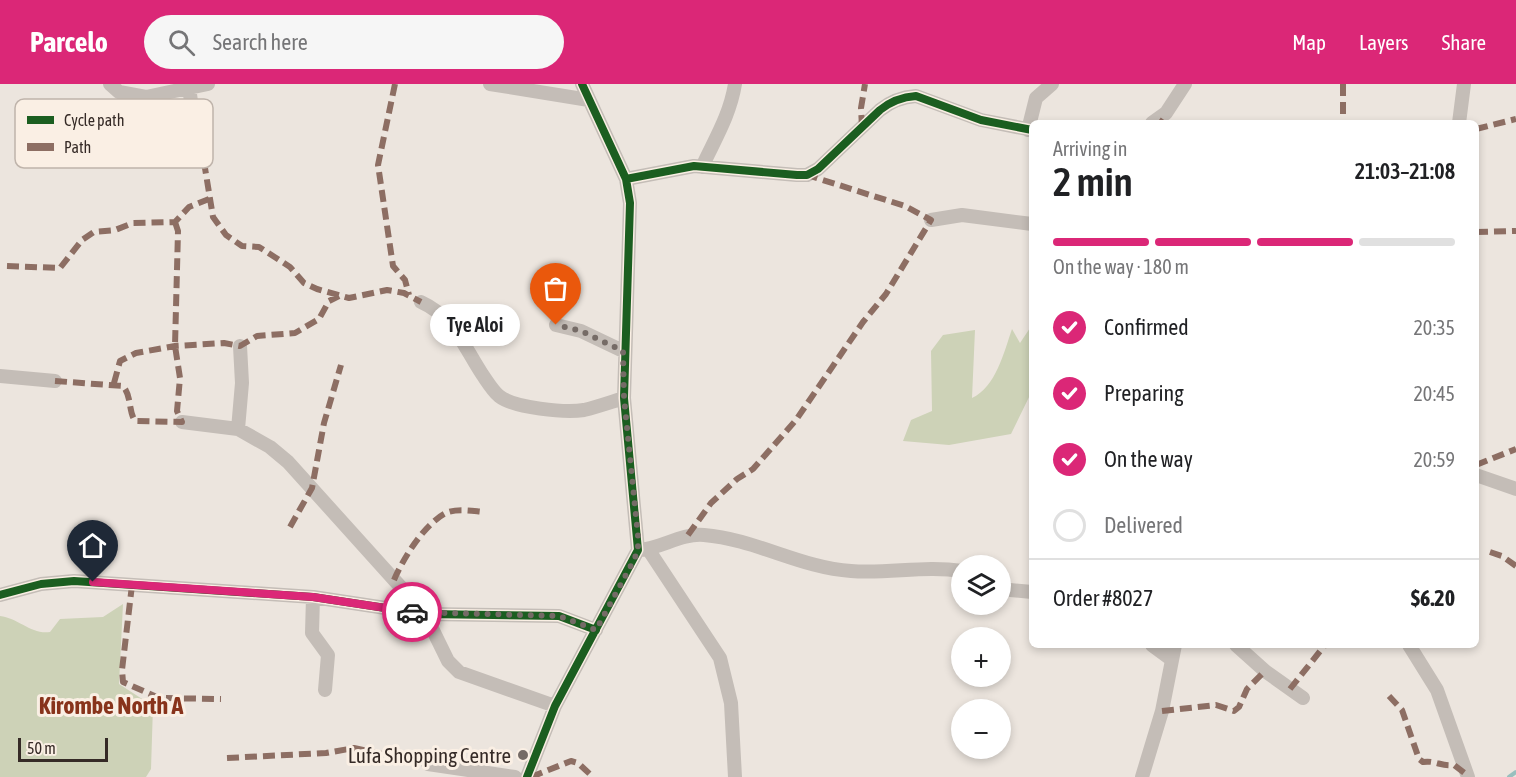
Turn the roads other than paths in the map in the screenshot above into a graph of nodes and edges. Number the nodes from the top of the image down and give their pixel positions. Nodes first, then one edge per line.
1 (110, 84) edge
2 (208, 84) edge
3 (490, 84) edge
4 (582, 84) edge
5 (735, 84) edge
6 (1053, 84) edge
7 (1185, 84) edge
8 (1464, 84) edge
9 (189, 87) junction
10 (191, 99) edge
11 (589, 100) junction
12 (1032, 120) edge
13 (1156, 120) edge
14 (1459, 120) edge
15 (1029, 130) edge
16 (702, 167) junction
17 (626, 179) junction
18 (931, 220) dead end
19 (1029, 224) edge
20 (421, 302) dead end
21 (556, 325) dead end
22 (240, 346) dead end
23 (623, 351) junction
24 (0, 376) edge
25 (54, 381) dead end
26 (624, 398) junction
27 (182, 422) dead end
28 (238, 429) junction
29 (1479, 477) edge
30 (1516, 489) edge
31 (643, 550) junction
32 (951, 570) edge
33 (1011, 590) edge
34 (1029, 592) edge
35 (0, 595) edge
36 (313, 597) junction
37 (425, 614) junction
38 (596, 630) junction
39 (1239, 648) edge
40 (1411, 648) edge
41 (1173, 652) edge
42 (325, 690) dead end
43 (1303, 698) dead end
44 (555, 706) junction
45 (428, 764) dead end
46 (515, 777) edge
47 (527, 777) edge
48 (735, 777) edge
49 (1142, 777) edge
50 (1468, 777) edge

1 - 9 street
2 - 9 street
3 - 11 street
4 - 11 street
5 - 16 street
6 - 12 street
7 - 13 street
8 - 14 street
9 - 10 street
11 - 17 street
15 - 16 street
16 - 17 street
17 - 23 street
18 - 19 street
20 - 26 street
21 - 23 street
22 - 28 street
23 - 26 street
24 - 25 street
26 - 31 street
27 - 28 street
28 - 37 street
29 - 30 street
31 - 32 street
31 - 38 street
31 - 48 street
33 - 34 street
35 - 36 street
36 - 37 street
36 - 42 street
37 - 38 street
37 - 44 street
38 - 44 street
39 - 43 street
40 - 50 street
41 - 49 street
44 - 47 street
45 - 46 street

